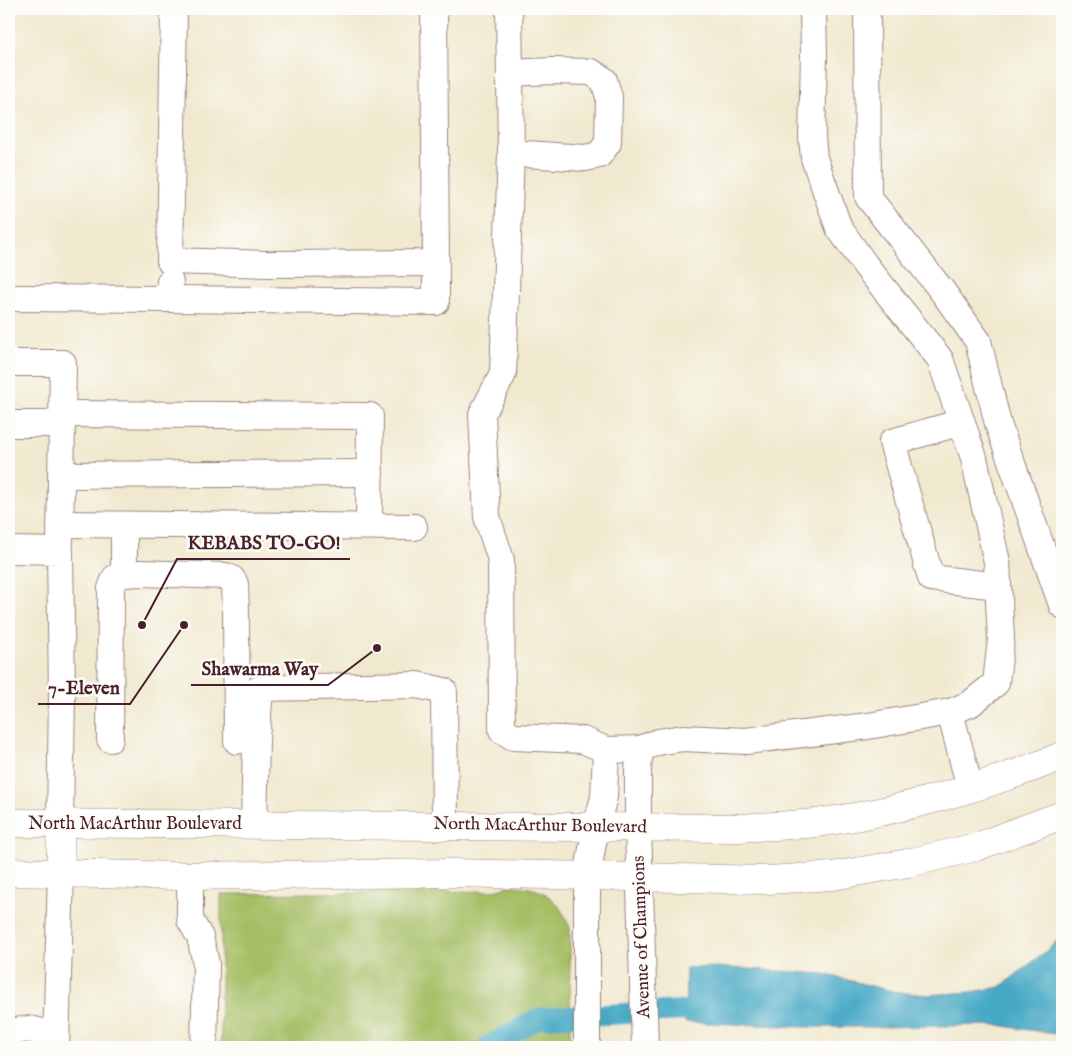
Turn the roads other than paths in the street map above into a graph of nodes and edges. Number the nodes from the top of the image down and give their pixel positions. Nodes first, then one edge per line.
1 (174, 9) edge
2 (434, 9) edge
3 (509, 9) edge
4 (813, 9) edge
5 (867, 9) edge
6 (510, 72) junction
7 (511, 152) junction
8 (170, 261) junction
9 (436, 264) junction
10 (943, 292) junction
11 (9, 298) edge
12 (170, 299) junction
13 (909, 318) junction
14 (9, 363) edge
15 (62, 419) junction
16 (962, 422) junction
17 (9, 424) edge
18 (370, 473) junction
19 (61, 475) junction
20 (60, 524) junction
21 (124, 525) junction
22 (369, 526) junction
23 (414, 527) dead end
24 (9, 550) edge
25 (60, 550) junction
26 (124, 574) junction
27 (998, 586) junction
28 (1062, 605) edge
29 (950, 712) junction
30 (110, 740) dead end
31 (237, 741) dead end
32 (640, 749) junction
33 (606, 750) junction
34 (1062, 756) edge
35 (970, 788) junction
36 (1062, 815) edge
37 (9, 823) edge
38 (60, 823) junction
39 (254, 825) junction
40 (445, 825) junction
41 (596, 827) junction
42 (638, 827) junction
43 (9, 872) edge
44 (61, 873) junction
45 (190, 876) junction
46 (587, 876) junction
47 (640, 877) junction
48 (9, 1034) edge
49 (587, 1041) edge
50 (645, 1043) edge
51 (56, 1047) edge
52 (204, 1047) edge

1 - 8 street
2 - 9 street
3 - 6 street
4 - 13 street
5 - 10 street
6 - 7 street
6 - 7 street
7 - 33 street
8 - 9 street
8 - 12 street
9 - 12 street
10 - 13 street
10 - 28 street
11 - 12 street
13 - 16 street
14 - 15 street
15 - 17 street
15 - 18 street
15 - 19 street
16 - 27 street
16 - 27 street
18 - 19 street
18 - 22 street
19 - 20 street
20 - 21 street
20 - 25 street
21 - 22 street
21 - 26 street
22 - 23 street
24 - 25 street
25 - 38 street
26 - 30 street
26 - 31 street
27 - 29 street
29 - 32 street
29 - 35 street
32 - 33 street
32 - 42 street, Avenue of Champions
33 - 41 street
34 - 35 main road, North MacArthur Boulevard
35 - 42 main road, North MacArthur Boulevard
36 - 47 main road
37 - 38 main road, North MacArthur Boulevard
38 - 39 main road, North MacArthur Boulevard
38 - 44 main road
39 - 40 main road, North MacArthur Boulevard
39 - 40 street
40 - 41 main road, North MacArthur Boulevard
41 - 42 main road, North MacArthur Boulevard
41 - 46 street
42 - 47 street, Avenue of Champions
43 - 44 main road
44 - 45 main road
44 - 51 street
45 - 46 main road
45 - 52 street
46 - 47 main road
46 - 49 street
47 - 50 street, Avenue of Champions
48 - 51 street

